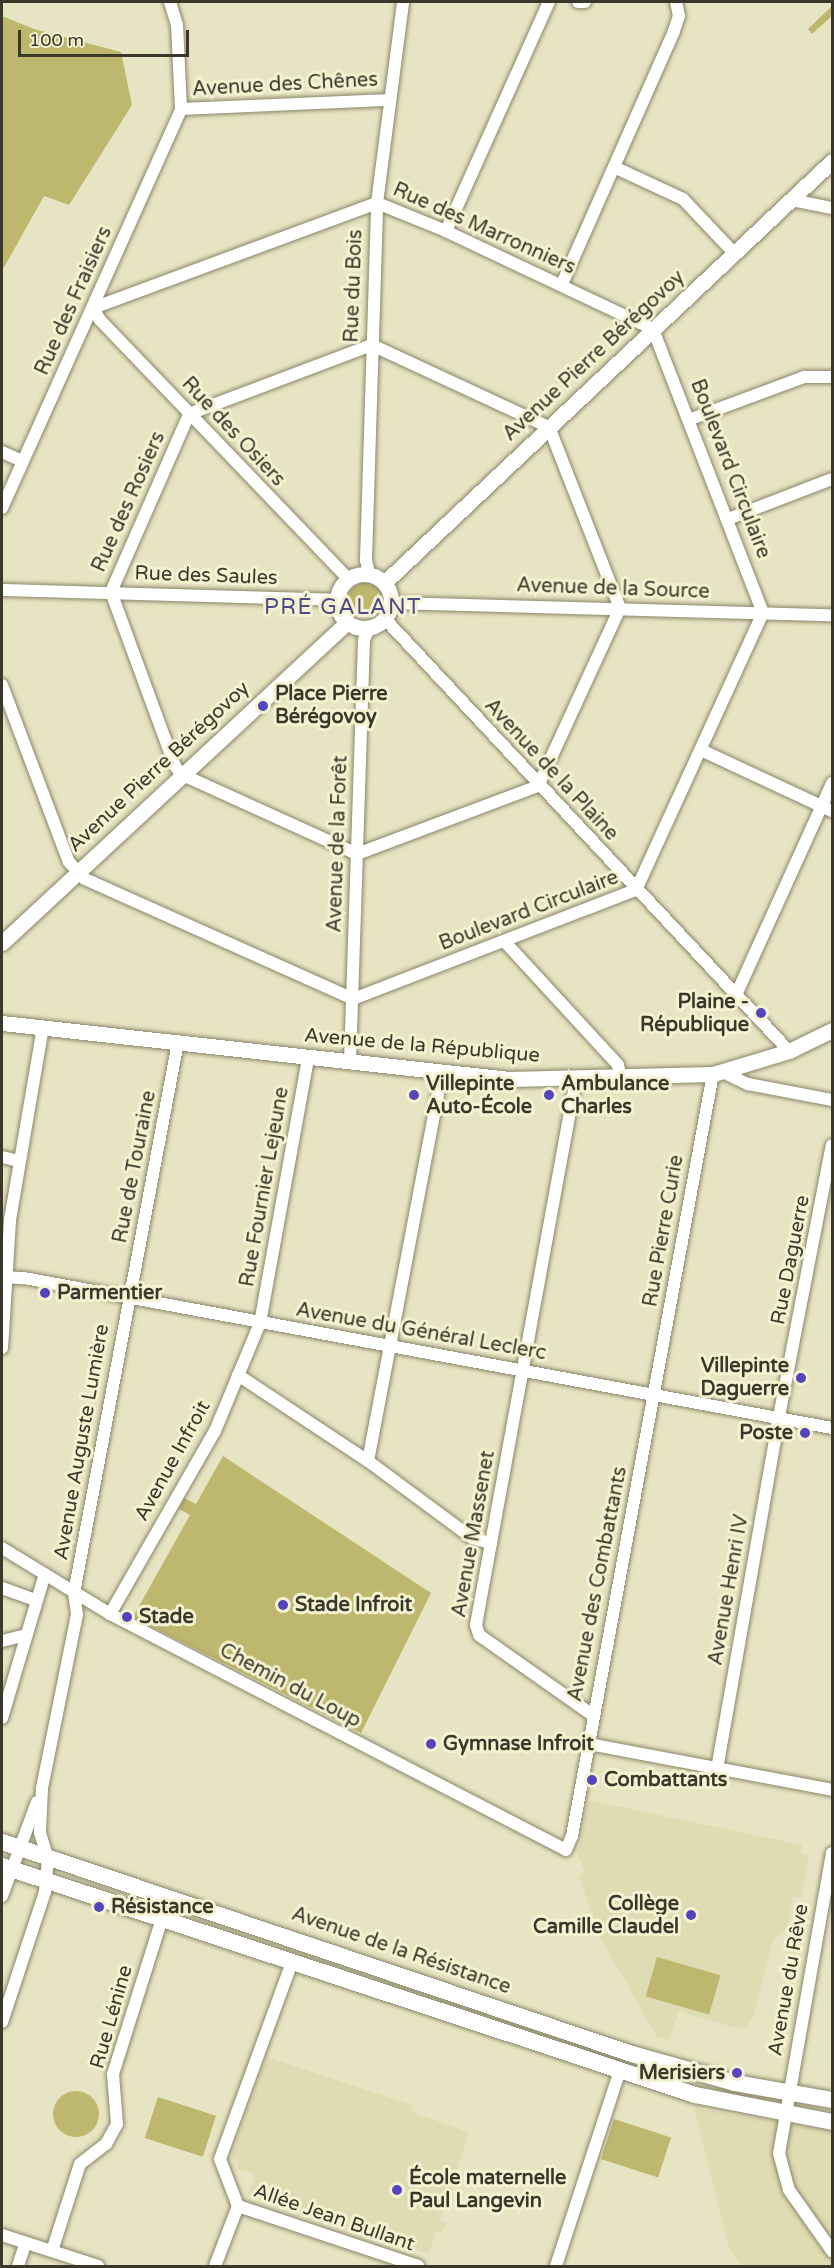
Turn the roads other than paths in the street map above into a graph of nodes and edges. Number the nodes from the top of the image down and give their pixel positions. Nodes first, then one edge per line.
1 (170, 2) edge
2 (403, 2) edge
3 (549, 2) edge
4 (578, 2) edge
5 (585, 2) edge
6 (676, 2) edge
7 (390, 100) junction
8 (181, 109) junction
9 (832, 161) edge
10 (614, 167) junction
11 (792, 200) junction
12 (376, 203) junction
13 (832, 208) edge
14 (446, 231) junction
15 (734, 253) junction
16 (562, 284) junction
17 (93, 308) junction
18 (653, 329) junction
19 (372, 345) junction
20 (832, 377) edge
21 (189, 414) junction
22 (691, 419) junction
23 (549, 427) junction
24 (2, 452) edge
25 (22, 461) junction
26 (832, 479) edge
27 (2, 508) edge
28 (728, 519) junction
29 (369, 574) junction
30 (348, 579) junction
31 (385, 582) junction
32 (2, 590) edge
33 (111, 592) junction
34 (337, 600) junction
35 (392, 603) junction
36 (620, 608) junction
37 (763, 613) junction
38 (832, 615) edge
39 (385, 619) junction
40 (347, 622) junction
41 (369, 628) junction
42 (2, 685) edge
43 (701, 750) junction
44 (181, 774) junction
45 (832, 783) edge
46 (538, 786) junction
47 (827, 809) edge
48 (357, 854) junction
49 (77, 872) junction
50 (636, 890) junction
51 (505, 942) junction
52 (2, 943) edge
53 (736, 995) junction
54 (353, 999) junction
55 (2, 1023) edge
56 (43, 1027) junction
57 (832, 1030) edge
58 (178, 1042) junction
59 (789, 1051) junction
60 (309, 1058) junction
61 (350, 1062) junction
62 (442, 1072) junction
63 (718, 1073) junction
64 (621, 1077) junction
65 (576, 1078) junction
66 (832, 1100) edge
67 (832, 1144) edge
68 (2, 1157) edge
69 (20, 1161) junction
70 (4, 1277) edge
71 (130, 1298) junction
72 (260, 1323) junction
73 (392, 1347) junction
74 (2, 1348) edge
75 (523, 1371) junction
76 (238, 1375) junction
77 (654, 1395) junction
78 (780, 1418) junction
79 (832, 1428) edge
80 (368, 1461) junction
81 (491, 1544) junction
82 (2, 1548) edge
83 (45, 1574) junction
84 (2, 1588) edge
85 (74, 1593) junction
86 (35, 1600) junction
87 (110, 1614) junction
88 (26, 1635) junction
89 (2, 1641) edge
90 (594, 1716) junction
91 (2, 1718) edge
92 (589, 1744) junction
93 (717, 1768) junction
94 (42, 1788) junction
95 (832, 1790) edge
96 (2, 1842) edge
97 (20, 1849) junction
98 (566, 1850) joint
99 (832, 1853) edge
100 (48, 1859) junction
101 (7, 1867) edge
102 (831, 1868) edge
103 (47, 1881) junction
104 (2, 1896) edge
105 (162, 1919) junction
106 (291, 1962) junction
107 (2, 2022) edge
108 (620, 2070) junction
109 (789, 2093) junction
110 (832, 2100) edge
111 (784, 2115) junction
112 (832, 2122) edge
113 (238, 2206) junction
114 (2, 2235) edge
115 (25, 2244) junction
116 (52, 2251) junction
117 (832, 2252) edge
118 (18, 2266) edge
119 (98, 2266) edge
120 (215, 2266) edge
121 (418, 2266) edge
122 (556, 2266) edge

1 - 8 street
2 - 7 street, Rue du Bois
3 - 14 street
4 - 5 street
6 - 10 street
7 - 8 street, Avenue des Chênes
7 - 12 street, Rue du Bois
8 - 17 street, Rue des Fraisiers
9 - 11 street, Avenue Pierre Bérégovoy
10 - 15 street
10 - 16 street
11 - 13 street
11 - 15 street, Avenue Pierre Bérégovoy
12 - 14 street, Rue des Marronniers
12 - 17 street, Rue des Marronniers
12 - 19 street, Rue du Bois
14 - 16 street, Rue des Marronniers
15 - 18 street, Avenue Pierre Bérégovoy
16 - 18 street, Rue des Marronniers
17 - 21 street, Rue des Osiers
17 - 25 street, Rue des Fraisiers
18 - 22 street, Boulevard Circulaire
18 - 23 street, Avenue Pierre Bérégovoy
19 - 21 street
19 - 23 street
19 - 29 street, Rue du Bois
20 - 22 street
21 - 30 street, Rue des Osiers
21 - 33 street, Rue des Rosiers
22 - 28 street, Boulevard Circulaire
23 - 31 street, Avenue Pierre Bérégovoy
23 - 36 street
24 - 25 street
25 - 27 street, Rue des Fraisiers
26 - 28 street
28 - 37 street, Boulevard Circulaire
29 - 30 street
29 - 31 street
30 - 34 street
31 - 35 street
32 - 33 street, Rue des Saules
33 - 34 street, Rue des Saules
33 - 44 street, Rue des Rosiers
34 - 40 street
35 - 36 street, Avenue de la Source
35 - 39 street
36 - 37 street, Avenue de la Source
36 - 46 street
37 - 38 street, Avenue de la Source
37 - 43 street, Boulevard Circulaire
39 - 41 street
39 - 46 street, Avenue de la Plaine
40 - 41 street
40 - 44 street, Avenue Pierre Bérégovoy
41 - 48 street, Avenue de la Forêt
42 - 49 street
43 - 47 street
43 - 50 street, Boulevard Circulaire
44 - 48 street
44 - 49 street, Avenue Pierre Bérégovoy
45 - 47 street
46 - 48 street
46 - 50 street, Avenue de la Plaine
47 - 53 street
48 - 54 street, Avenue de la Forêt
49 - 52 street, Avenue Pierre Bérégovoy
49 - 54 street
50 - 51 street, Boulevard Circulaire
50 - 53 street, Avenue de la Plaine
51 - 54 street, Boulevard Circulaire
51 - 64 street
53 - 59 street, Avenue de la Plaine
54 - 61 street, Avenue de la Forêt
55 - 56 street, Avenue de la République
56 - 58 street, Avenue de la République
56 - 69 street
57 - 59 street, Avenue de la République
58 - 60 street, Avenue de la République
58 - 71 street, Rue de Touraine
59 - 63 street, Avenue de la République
60 - 61 street, Avenue de la République
60 - 72 street, Rue Fournier Lejeune
61 - 62 street, Avenue de la République
62 - 65 street, Avenue de la République
62 - 73 street
63 - 64 street, Avenue de la République
63 - 66 street
63 - 77 street, Rue Pierre Curie
64 - 65 street, Avenue de la République
65 - 75 street, Avenue Massenet
67 - 78 street, Rue Daguerre
68 - 69 street
69 - 70 street
70 - 71 street, Avenue du Général Leclerc
70 - 74 street
71 - 72 street, Avenue du Général Leclerc
71 - 85 street, Avenue Auguste Lumière
72 - 73 street, Avenue du Général Leclerc
72 - 76 street, Avenue Infroit
73 - 75 street, Avenue du Général Leclerc
73 - 80 street
75 - 77 street, Avenue du Général Leclerc
75 - 81 street, Avenue Massenet
76 - 80 street
76 - 87 street, Avenue Infroit
77 - 78 street, Avenue du Général Leclerc
77 - 90 street, Avenue des Combattants
78 - 79 street, Avenue du Général Leclerc
78 - 93 street, Avenue Henri IV
80 - 81 street
81 - 90 street, Avenue Massenet
82 - 83 street, Chemin du Loup
83 - 85 street, Chemin du Loup
83 - 86 street
84 - 86 street
85 - 87 street, Chemin du Loup
85 - 94 street, Avenue Auguste Lumière
86 - 88 street
87 - 98 street, Chemin du Loup
88 - 89 street
88 - 91 street
90 - 92 street, Avenue des Combattants
92 - 93 street
92 - 98 street, Avenue des Combattants
93 - 95 street
94 - 97 street
94 - 100 street
96 - 97 main road, Avenue de la Résistance
97 - 100 main road, Avenue de la Résistance
97 - 101 street
99 - 102 street, Avenue du Rêve
100 - 103 street
100 - 109 main road, Avenue de la Résistance
101 - 103 main road
101 - 104 street
102 - 109 street, Avenue du Rêve
103 - 105 main road
103 - 107 street
105 - 106 main road
105 - 116 street, Rue Lénine
106 - 108 main road
106 - 113 street
108 - 111 main road
108 - 122 street
109 - 110 main road, Avenue de la Résistance
109 - 111 street, Avenue du Rêve
111 - 112 main road
111 - 117 street, Avenue du Rêve
113 - 120 street
113 - 121 street, Allée Jean Bullant
114 - 115 street
115 - 116 street
115 - 118 street
116 - 119 street

